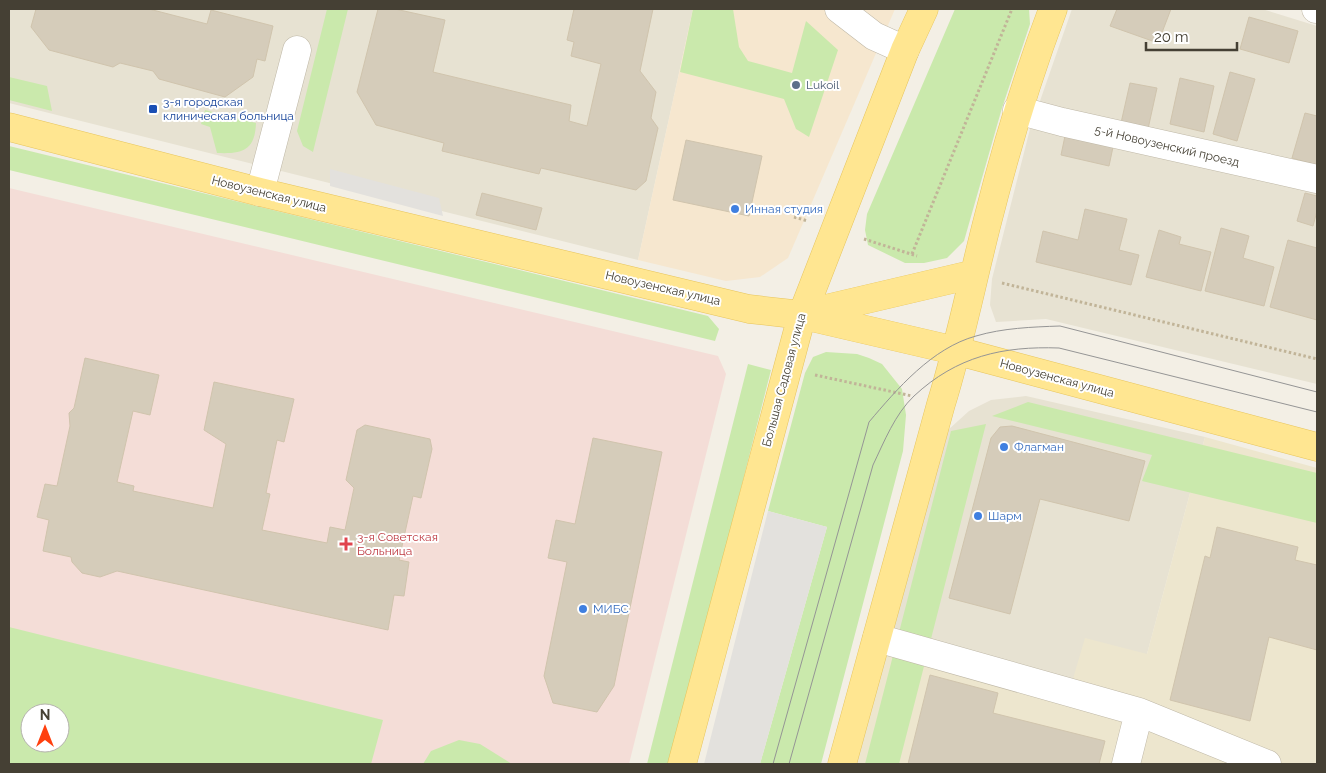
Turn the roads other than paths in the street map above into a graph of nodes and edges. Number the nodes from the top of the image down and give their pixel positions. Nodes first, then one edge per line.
1 (839, 9) edge
2 (924, 9) edge
3 (1053, 9) edge
4 (297, 50) dead end
5 (905, 50) junction
6 (1017, 110) junction
7 (9, 127) edge
8 (1317, 179) edge
9 (260, 192) junction
10 (974, 274) junction
11 (802, 314) junction
12 (957, 351) junction
13 (1317, 447) edge
14 (877, 638) junction
15 (1139, 712) junction
16 (682, 764) edge
17 (842, 764) edge
18 (1126, 764) edge
19 (1267, 764) edge

1 - 5 street
2 - 5 main road, Большая Садовая улица
3 - 6 main road
4 - 9 street
5 - 11 main road, Большая Садовая улица
6 - 8 street, 5-й Новоузенский проезд
6 - 10 main road
7 - 9 main road, Новоузенская улица
9 - 11 main road, Новоузенская улица
10 - 11 main road
10 - 12 main road
11 - 12 main road, Новоузенская улица
11 - 16 main road, Большая Садовая улица
12 - 13 main road, Новоузенская улица
12 - 14 main road
14 - 15 street
14 - 17 main road
15 - 18 street
15 - 19 street

